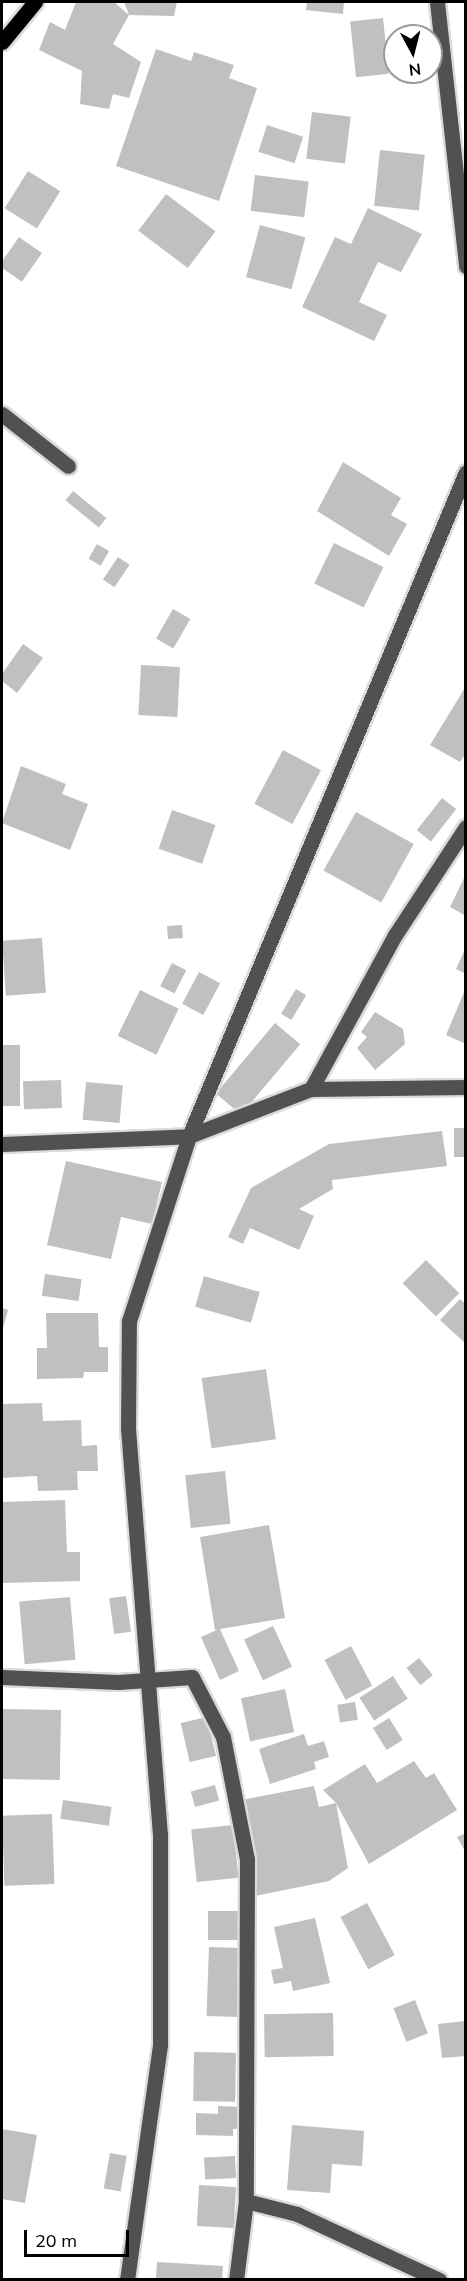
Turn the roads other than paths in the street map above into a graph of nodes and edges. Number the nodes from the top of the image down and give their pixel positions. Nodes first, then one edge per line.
1 (35, 2) edge
2 (437, 2) edge
3 (2, 42) edge
4 (465, 266) edge
5 (2, 414) edge
6 (68, 466) dead end
7 (465, 471) edge
8 (465, 827) edge
9 (465, 1087) edge
10 (311, 1089) junction
11 (189, 1136) junction
12 (2, 1144) edge
13 (2, 1677) edge
14 (151, 1677) junction
15 (246, 2201) junction
16 (127, 2280) edge
17 (236, 2280) edge
18 (439, 2280) edge

1 - 3 main road
2 - 4 street
5 - 6 street
7 - 11 street
8 - 10 street
9 - 10 street
10 - 11 street
11 - 12 street
11 - 14 street
13 - 14 street
14 - 15 street
14 - 16 street
15 - 17 street
15 - 18 street

